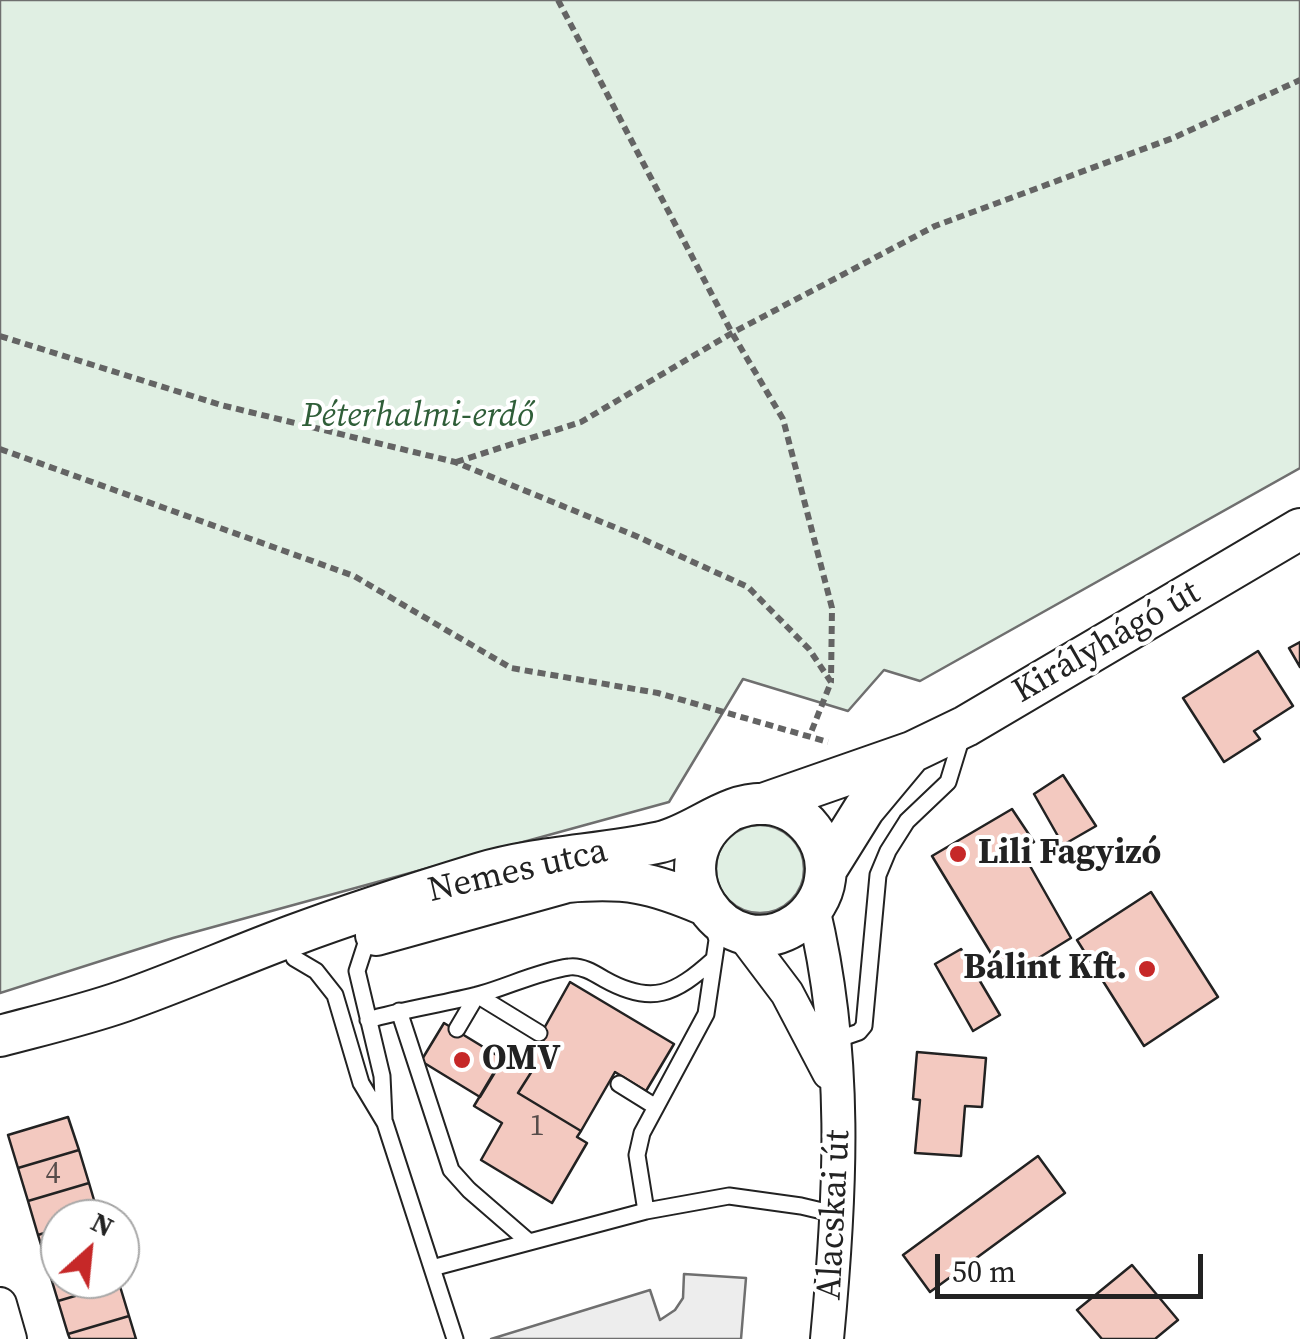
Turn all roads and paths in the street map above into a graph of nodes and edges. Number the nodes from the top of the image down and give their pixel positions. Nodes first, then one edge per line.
1 (558, 0) edge
2 (1300, 80) edge
3 (732, 333) junction
4 (0, 336) edge
5 (0, 449) edge
6 (455, 462) junction
7 (1300, 529) edge
8 (831, 682) junction
9 (966, 726) junction
10 (810, 735) junction
11 (844, 744) dead end
12 (912, 752) junction
13 (746, 808) junction
14 (826, 870) junction
15 (813, 908) junction
16 (717, 927) junction
17 (368, 937) junction
18 (294, 958) junction
19 (206, 968) junction
20 (624, 990) junction
21 (477, 995) junction
22 (615, 1007) dead end
23 (400, 1011) junction
24 (368, 1020) junction
25 (458, 1029) dead end
26 (538, 1033) dead end
27 (0, 1036) edge
28 (833, 1041) junction
29 (434, 1070) dead end
30 (619, 1084) dead end
31 (424, 1088) junction
32 (838, 1090) junction
33 (656, 1107) junction
34 (385, 1122) junction
35 (646, 1211) junction
36 (839, 1215) junction
37 (529, 1242) junction
38 (432, 1268) junction
39 (0, 1304) edge
40 (10, 1339) edge
41 (455, 1339) edge
42 (827, 1339) edge

1 - 3 path
2 - 3 path
3 - 6 path
3 - 8 path
4 - 6 path
5 - 10 path
6 - 8 path
7 - 9 street, Királyhágó út
8 - 10 path
9 - 12 street, Királyhágó út
9 - 28 lane
10 - 11 path
12 - 13 street, Királyhágó út
12 - 14 street, Királyhágó út
13 - 14 street
13 - 16 street
13 - 19 street, Nemes utca
14 - 15 street
15 - 16 street
15 - 28 street, Alacskai út
16 - 17 street, Nemes utca
16 - 20 lane
16 - 32 street, Alacskai út
16 - 33 lane
17 - 18 street, Nemes utca
17 - 24 lane
18 - 19 street, Nemes utca
18 - 34 lane
19 - 27 street, Nemes utca
20 - 21 lane
20 - 22 lane
21 - 23 lane
21 - 25 lane
21 - 26 lane
23 - 24 lane
23 - 31 lane
24 - 34 lane
28 - 32 street, Alacskai út
29 - 31 lane
30 - 33 lane
31 - 37 lane
32 - 36 street, Alacskai út
33 - 35 lane
34 - 38 lane
35 - 36 lane
35 - 37 lane
36 - 42 street, Alacskai út
37 - 38 lane
38 - 41 lane
39 - 40 street

